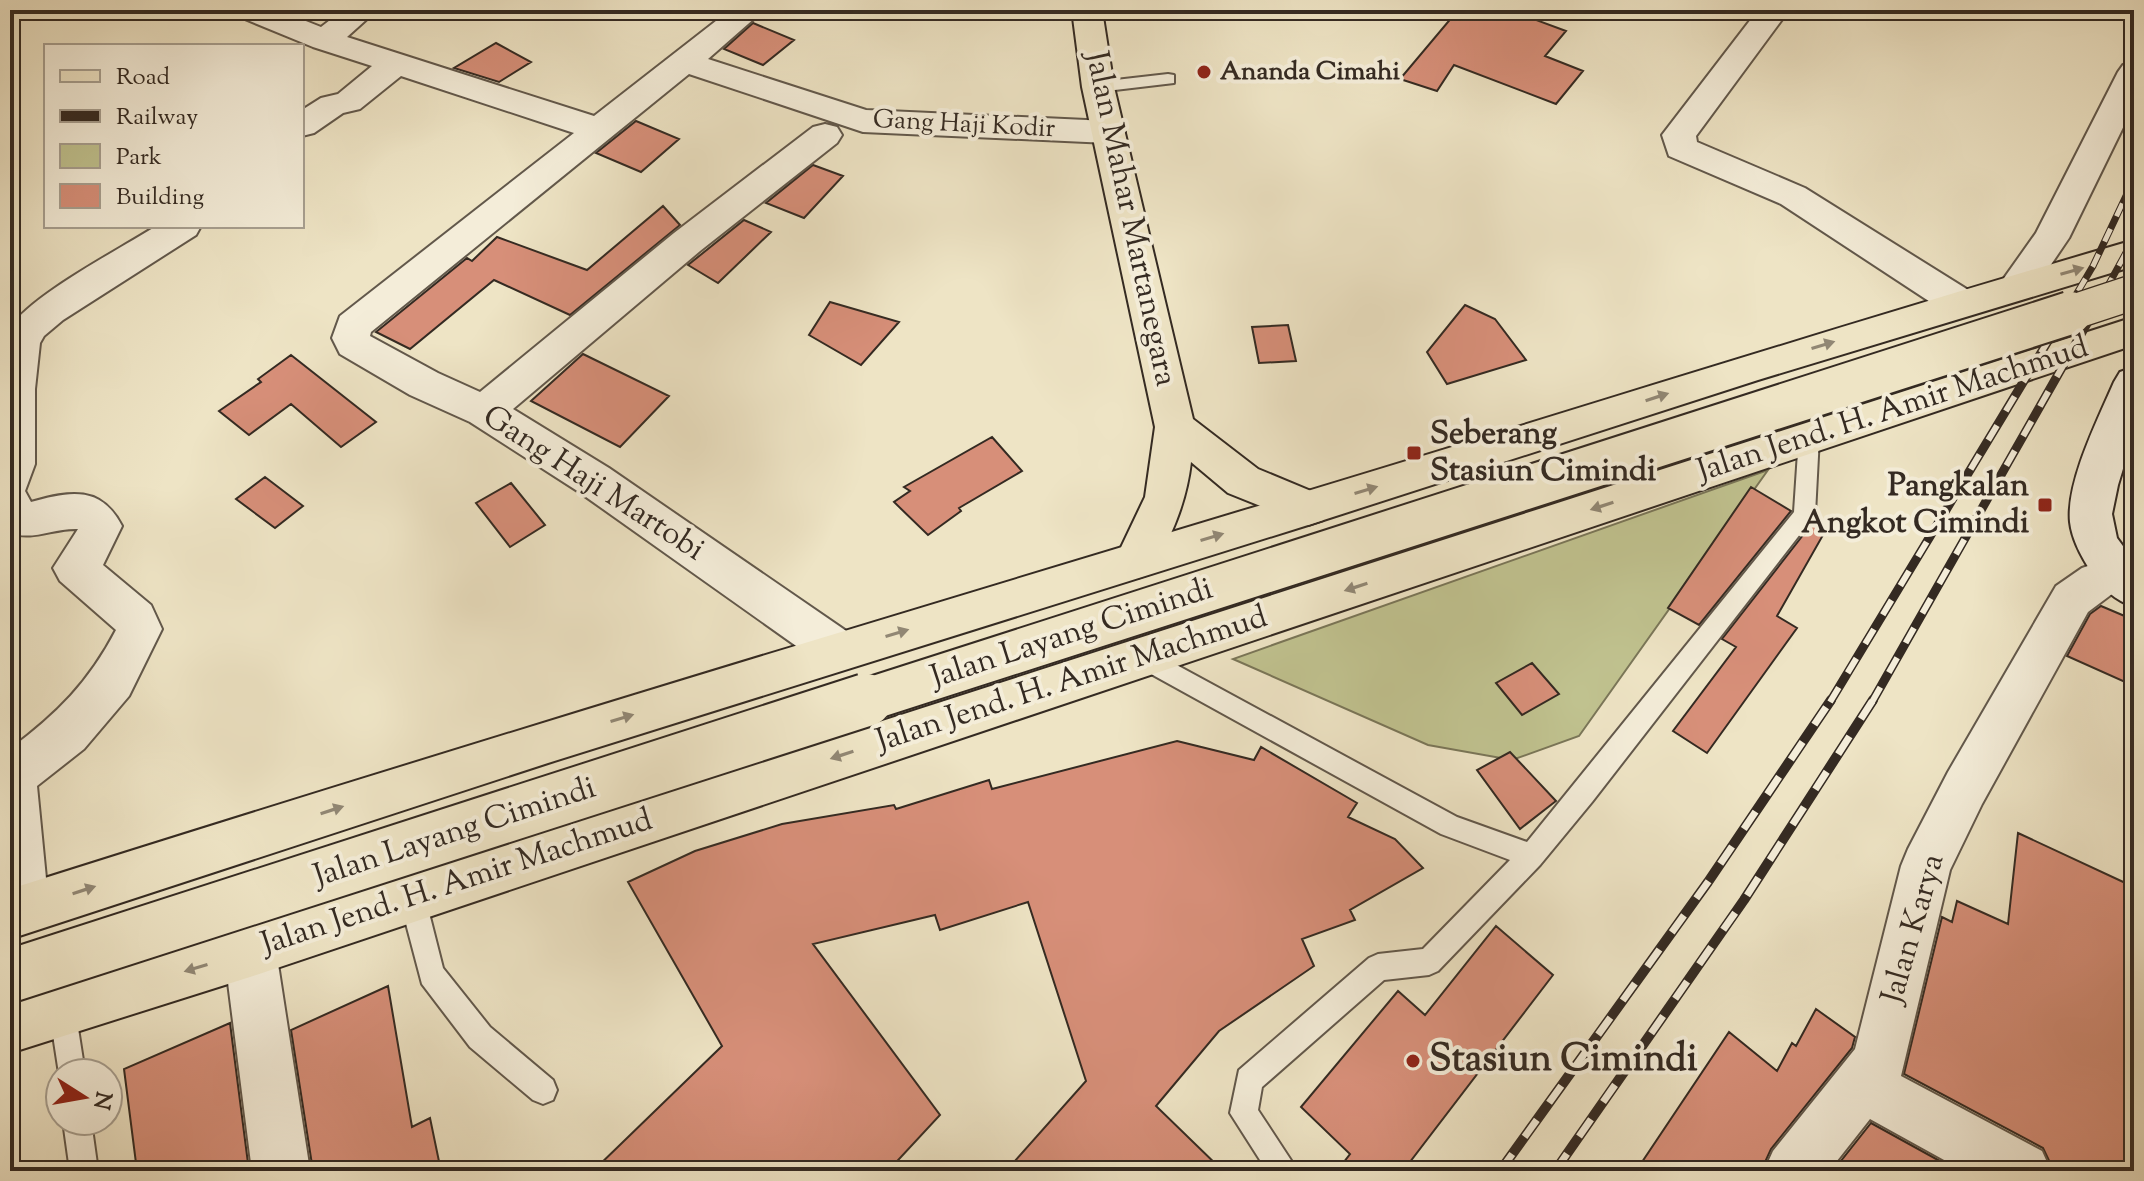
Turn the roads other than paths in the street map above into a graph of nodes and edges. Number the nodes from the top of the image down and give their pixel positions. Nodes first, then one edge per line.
1 (251, 10) edge
2 (362, 10) edge
3 (749, 10) edge
4 (1087, 10) edge
5 (1774, 10) edge
6 (324, 40) junction
7 (686, 62) junction
8 (396, 63) junction
9 (2134, 72) edge
10 (1168, 79) dead end
11 (1098, 87) junction
12 (304, 124) edge
13 (598, 129) junction
14 (1108, 132) junction
15 (304, 133) edge
16 (825, 135) dead end
17 (304, 147) edge
18 (180, 228) edge
19 (2134, 253) edge
20 (2016, 288) junction
21 (2134, 292) edge
22 (1960, 303) junction
23 (2134, 331) edge
24 (1749, 368) junction
25 (2134, 382) edge
26 (484, 411) junction
27 (1175, 427) junction
28 (1809, 437) junction
29 (10, 480) edge
30 (10, 502) edge
31 (1308, 508) junction
32 (1137, 560) junction
33 (2125, 581) edge
34 (839, 651) junction
35 (1141, 657) junction
36 (548, 741) junction
37 (10, 779) edge
38 (563, 847) junction
39 (1531, 856) junction
40 (412, 897) junction
41 (17, 911) edge
42 (250, 951) junction
43 (10, 976) edge
44 (62, 1009) junction
45 (10, 1026) edge
46 (69, 1057) edge
47 (1862, 1085) junction
48 (543, 1090) dead end
49 (79, 1137) edge
50 (84, 1171) edge
51 (281, 1171) edge
52 (1284, 1171) edge
53 (1793, 1171) edge
54 (2022, 1171) edge

1 - 6 street
2 - 6 street
3 - 7 street
4 - 11 main road, Jalan Mahar Martanegara
5 - 22 street
6 - 8 street
7 - 13 street
7 - 14 street, Gang Haji Kodir
8 - 12 street
8 - 13 street
9 - 20 street
10 - 11 lane
11 - 14 main road, Jalan Mahar Martanegara
13 - 26 street, Gang Haji Martobi
14 - 27 main road, Jalan Mahar Martanegara
15 - 17 street
16 - 26 street
18 - 29 street
20 -> 19 main road
20 - 22 main road
21 - 43 main road, Jalan Layang Cimindi, bridge
24 -> 22 main road
23 - 28 main road, Jalan Jend. H. Amir Machmud
24 - 28 main road
31 -> 24 main road
25 - 33 street
26 - 34 street, Gang Haji Martobi
27 - 31 main road, Jalan Mahar Martanegara
27 - 32 main road, Jalan Mahar Martanegara
28 -> 35 main road, Jalan Jend. H. Amir Machmud
28 - 39 lane
30 - 37 street
32 -> 31 main road
34 -> 32 main road
33 - 47 street, Jalan Karya
36 -> 34 main road
35 -> 38 main road, Jalan Jend. H. Amir Machmud
35 - 39 lane
36 - 38 main road
41 -> 36 main road
37 - 41 street
38 - 40 main road, Jalan Jend. H. Amir Machmud
39 - 52 lane
40 - 42 main road, Jalan Jend. H. Amir Machmud
40 - 48 lane
42 -> 44 main road, Jalan Jend. H. Amir Machmud
42 - 51 street
44 - 45 main road, Jalan Jend. H. Amir Machmud
44 - 46 lane
47 - 53 street, Jalan Karya
47 - 54 street
49 - 50 lane

